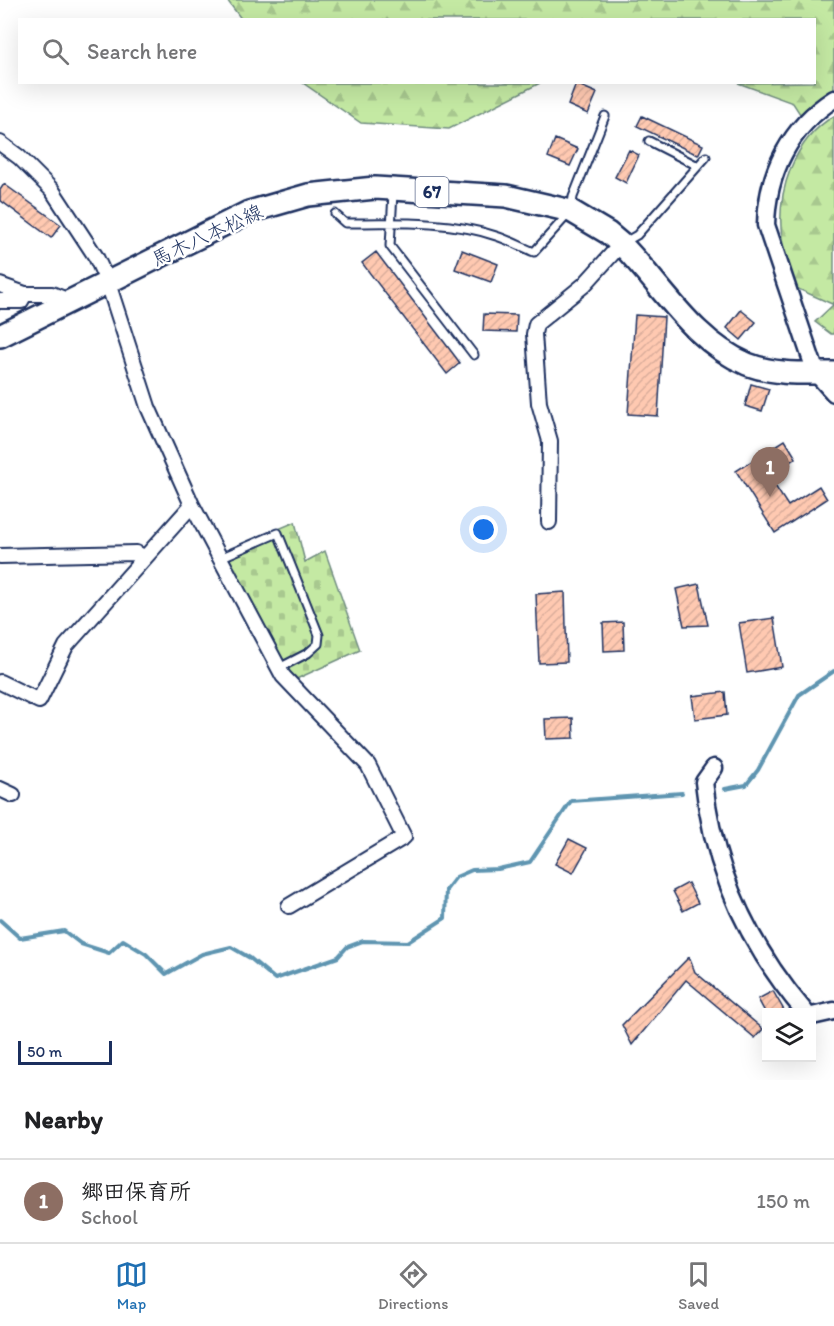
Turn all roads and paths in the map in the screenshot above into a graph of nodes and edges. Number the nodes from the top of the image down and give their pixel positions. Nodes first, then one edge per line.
1 (834, 99) edge
2 (605, 116) dead end
3 (649, 141) dead end
4 (0, 143) edge
5 (706, 157) dead end
6 (698, 166) junction
7 (393, 190) junction
8 (571, 211) junction
9 (335, 214) dead end
10 (392, 223) junction
11 (621, 244) junction
12 (108, 283) junction
13 (0, 285) edge
14 (25, 294) junction
15 (0, 301) edge
16 (69, 301) junction
17 (0, 336) edge
18 (474, 355) dead end
19 (825, 373) edge
20 (834, 393) edge
21 (192, 505) junction
22 (549, 522) dead end
23 (0, 556) edge
24 (144, 556) junction
25 (220, 558) junction
26 (279, 668) junction
27 (0, 682) edge
28 (714, 768) dead end
29 (0, 789) edge
30 (13, 795) dead end
31 (289, 906) dead end
32 (802, 1008) edge
33 (834, 1011) edge
34 (816, 1015) edge

1 - 19 street
2 - 8 lane
3 - 6 lane
4 - 12 street
5 - 6 lane
6 - 11 lane
7 - 8 main road, 馬木八本松線 / 67
7 - 10 lane
7 - 12 main road, 馬木八本松線 / 67
8 - 10 lane
8 - 11 main road, 馬木八本松線 / 67
9 - 10 lane
10 - 18 lane
11 - 19 main road, 馬木八本松線 / 67
11 - 22 street
12 - 16 main road, 馬木八本松線 / 67
12 - 21 street
13 - 14 street
14 - 15 street
14 - 16 street
16 - 17 main road, 馬木八本松線 / 67
19 - 20 street
21 - 24 street
21 - 25 street
23 - 24 street
24 - 27 street
25 - 26 street
25 - 26 lane
26 - 31 street
28 - 32 street
29 - 30 street
33 - 34 street

